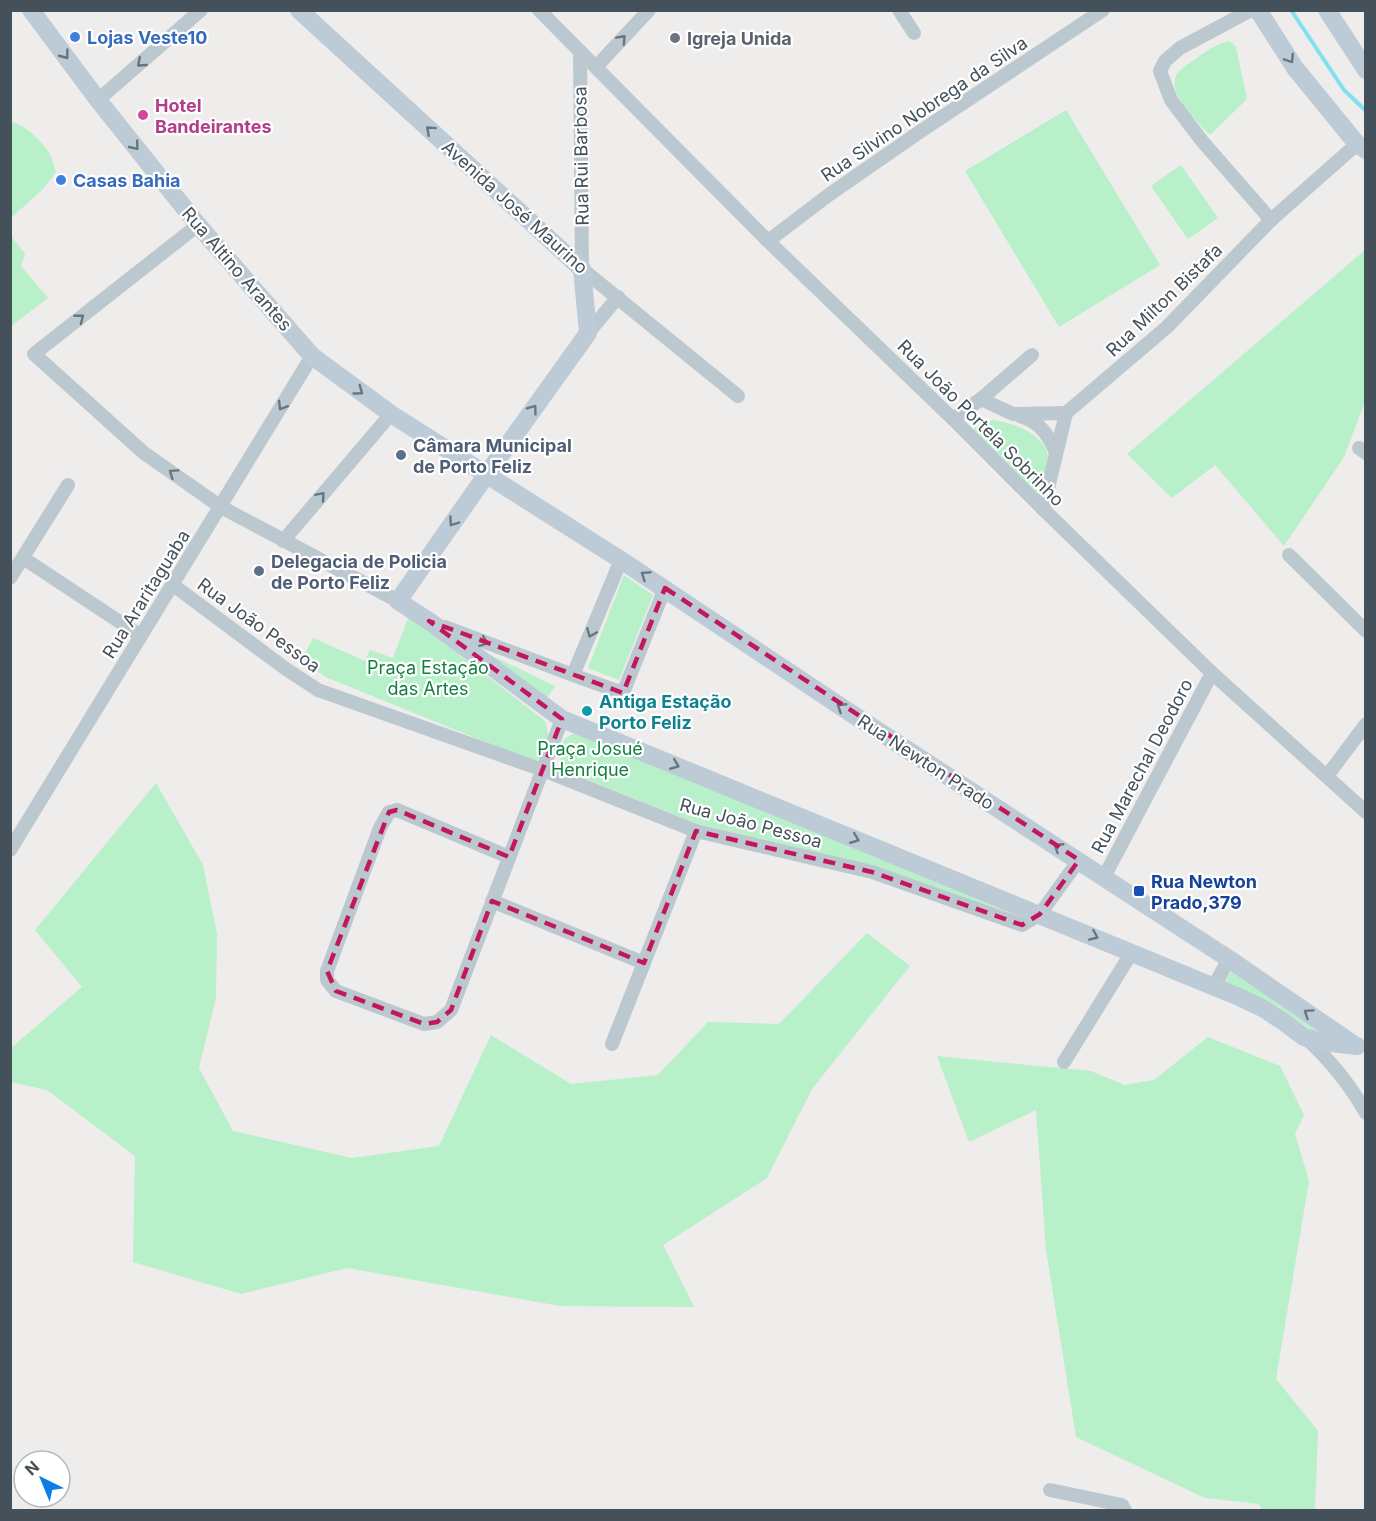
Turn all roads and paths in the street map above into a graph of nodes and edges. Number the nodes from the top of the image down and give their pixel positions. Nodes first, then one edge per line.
1 (31, 10) edge
2 (201, 10) edge
3 (299, 10) edge
4 (539, 10) edge
5 (649, 10) edge
6 (899, 10) edge
7 (1103, 10) edge
8 (1251, 10) edge
9 (1258, 10) edge
10 (1327, 10) edge
11 (914, 33) dead end
12 (580, 51) junction
13 (596, 67) junction
14 (1365, 70) edge
15 (98, 100) junction
16 (1361, 147) edge
17 (1271, 220) junction
18 (198, 225) junction
19 (768, 241) junction
20 (582, 269) junction
21 (618, 297) junction
22 (588, 333) junction
23 (1032, 355) dead end
24 (312, 356) junction
25 (738, 396) dead end
26 (981, 399) junction
27 (1066, 413) junction
28 (391, 414) junction
29 (1013, 414) junction
30 (953, 419) junction
31 (1056, 453) junction
32 (487, 474) junction
33 (68, 485) dead end
34 (221, 507) junction
35 (1043, 509) junction
36 (283, 541) junction
37 (1289, 555) dead end
38 (23, 558) junction
39 (621, 560) junction
40 (10, 578) edge
41 (173, 585) junction
42 (665, 588) junction
43 (398, 601) junction
44 (429, 621) junction
45 (1365, 631) edge
46 (141, 636) junction
47 (1212, 673) junction
48 (573, 675) junction
49 (562, 719) junction
50 (1365, 724) edge
51 (543, 771) junction
52 (1327, 776) junction
53 (1365, 812) edge
54 (696, 831) junction
55 (10, 850) edge
56 (510, 857) junction
57 (1079, 860) junction
58 (1104, 877) junction
59 (492, 901) junction
60 (1040, 914) junction
61 (1132, 952) junction
62 (1228, 958) junction
63 (644, 963) junction
64 (1214, 986) junction
65 (1304, 1037) junction
66 (612, 1044) dead end
67 (1361, 1049) edge
68 (1064, 1062) dead end
69 (1365, 1113) edge
70 (1050, 1490) dead end
71 (1125, 1510) edge

1 -> 15 street, Rua Altino Arantes
2 -> 15 street
20 -> 3 street, Avenida José Maurino
4 - 12 street, Rua João Portela Sobrinho
13 -> 5 street
6 - 11 street
7 - 19 street, Rua Silvino Nobrega da Silva
8 - 17 street
9 -> 16 street
10 - 14 street
12 - 13 street, Rua João Portela Sobrinho
12 - 20 street, Rua Rui Barbosa
13 - 19 street, Rua João Portela Sobrinho
15 -> 18 street, Rua Altino Arantes
16 - 17 street, Rua Milton Bistafa
17 - 27 street, Rua Milton Bistafa
18 - 24 street, Rua Altino Arantes
34 -> 18 street
19 - 30 street, Rua João Portela Sobrinho
20 - 21 street, Avenida José Maurino
20 - 22 street, Rua Rui Barbosa
21 - 22 street
21 - 25 street, Avenida José Maurino
32 -> 22 street
23 - 26 street
24 -> 28 street, Rua Altino Arantes
24 -> 34 street, Rua Araritaguaba
26 - 29 street
26 - 30 street
27 - 29 street
27 - 31 street
28 - 32 street, Rua Newton Prado
36 -> 28 street
29 - 31 street
30 - 35 street, Rua João Portela Sobrinho
31 - 35 street
32 - 39 street, Rua Newton Prado
32 -> 43 street
33 - 38 street
34 - 36 street
34 - 41 street, Rua Araritaguaba
35 - 47 street, Rua João Portela Sobrinho
36 - 43 street
37 - 45 street
38 - 40 street
38 - 46 street
42 -> 39 street, Rua Newton Prado
39 -> 48 street
41 - 46 street, Rua Araritaguaba
41 - 51 street, Rua João Pessoa
42 - 48 street
57 -> 42 street, Rua Newton Prado
43 - 44 street
44 -> 48 street
44 - 49 street
46 - 55 street, Rua Araritaguaba
47 - 52 street, Rua João Portela Sobrinho
47 - 58 street, Rua Marechal Deodoro
49 - 51 street
49 -> 60 street
50 - 52 street
51 - 54 street, Rua João Pessoa
51 - 56 street
52 - 53 street, Rua João Portela Sobrinho
54 - 60 street, Rua João Pessoa
54 - 63 street
56 - 59 street
56 - 59 street
57 - 58 street, Rua Newton Prado
57 - 60 street
58 - 62 street, Rua Newton Prado
59 - 63 street
60 -> 61 street
61 - 64 street
61 - 68 street
62 - 64 street
67 -> 62 street, Rua Newton Prado
63 - 66 street
64 - 65 street
65 - 67 street
65 - 69 street
70 - 71 street

